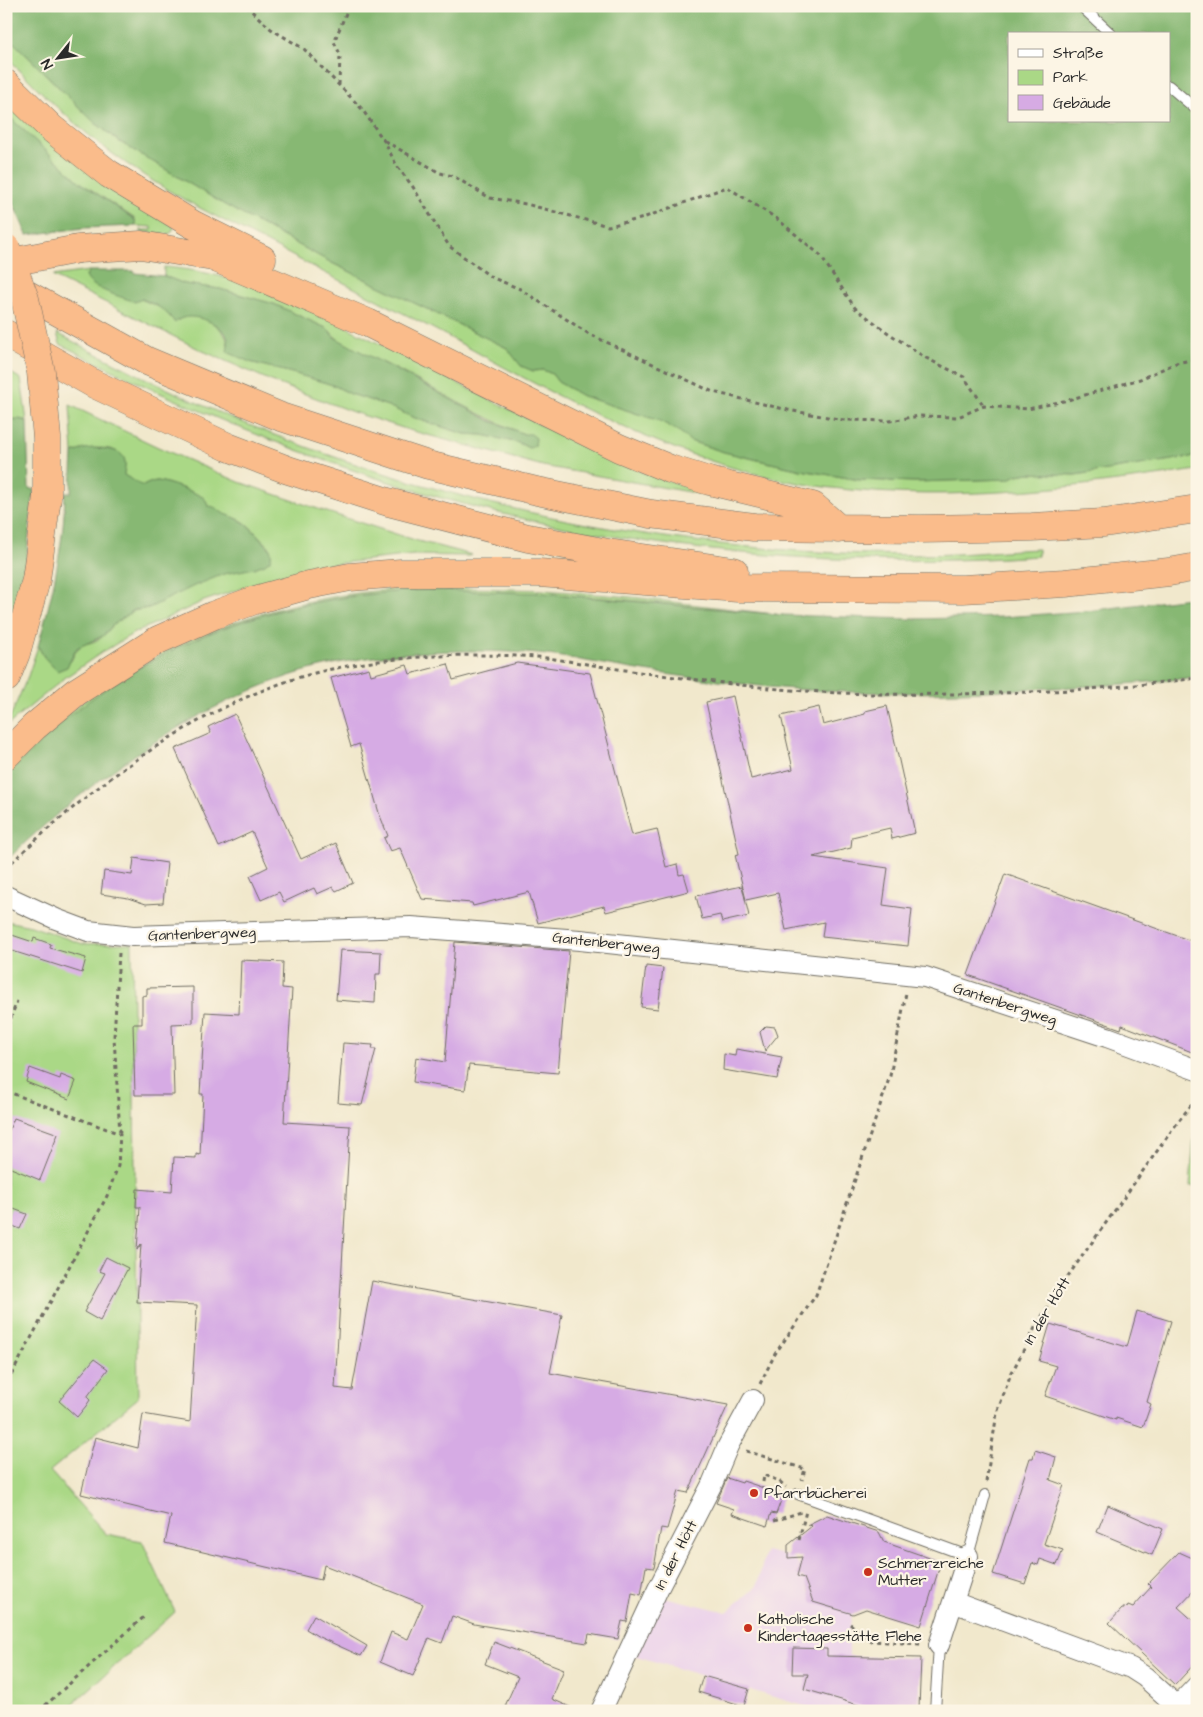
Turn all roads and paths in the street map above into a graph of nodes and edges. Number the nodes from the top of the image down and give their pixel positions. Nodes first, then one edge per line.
1 (246, 6) edge
2 (349, 6) edge
3 (1081, 6) edge
4 (1109, 32) edge
5 (6, 84) edge
6 (339, 85) junction
7 (1170, 87) edge
8 (1197, 110) edge
9 (384, 141) junction
10 (6, 248) edge
11 (6, 263) edge
12 (6, 284) edge
13 (368, 322) junction
14 (6, 334) edge
15 (1197, 359) edge
16 (984, 406) junction
17 (1197, 509) edge
18 (838, 529) junction
19 (1197, 567) edge
20 (872, 588) junction
21 (6, 678) edge
22 (1197, 678) edge
23 (6, 754) edge
24 (6, 868) edge
25 (6, 896) edge
26 (120, 934) junction
27 (910, 975) junction
28 (17, 1001) dead end
29 (6, 1022) edge
30 (1197, 1070) edge
31 (6, 1091) edge
32 (1197, 1098) edge
33 (120, 1134) junction
34 (6, 1385) edge
35 (753, 1400) joint
36 (728, 1446) junction
37 (763, 1482) dead end
38 (984, 1495) joint
39 (804, 1496) junction
40 (806, 1510) junction
41 (774, 1521) dead end
42 (799, 1540) dead end
43 (968, 1556) junction
44 (953, 1602) junction
45 (145, 1616) dead end
46 (850, 1624) dead end
47 (939, 1645) junction
48 (1197, 1686) edge
49 (1175, 1709) edge
50 (39, 1711) edge
51 (601, 1711) edge
52 (935, 1711) edge

1 - 6 path
2 - 6 path
3 - 4 lane
5 - 13 highway
6 - 9 path
7 - 8 lane
9 - 16 path
9 - 16 path
10 - 21 highway, bridge
11 - 13 highway, bridge
12 - 18 highway
13 - 18 highway
14 - 20 highway
15 - 16 path
17 - 18 highway
19 - 20 highway
20 - 23 highway
22 - 24 path
25 - 26 street, Gantenbergweg
26 - 27 street, Gantenbergweg
26 - 33 path
27 - 30 street, Gantenbergweg
27 - 35 path
28 - 29 path
31 - 33 path
32 - 38 path, In der Hött
33 - 34 path
35 - 36 street, In der Hött
36 - 39 path
36 - 51 street, In der Hött
37 - 39 path
38 - 43 lane
39 - 40 path
39 - 43 lane
40 - 41 path
40 - 42 path
43 - 44 street
44 - 47 street
44 - 49 street
45 - 50 path
46 - 47 path
47 - 52 lane
48 - 49 street

